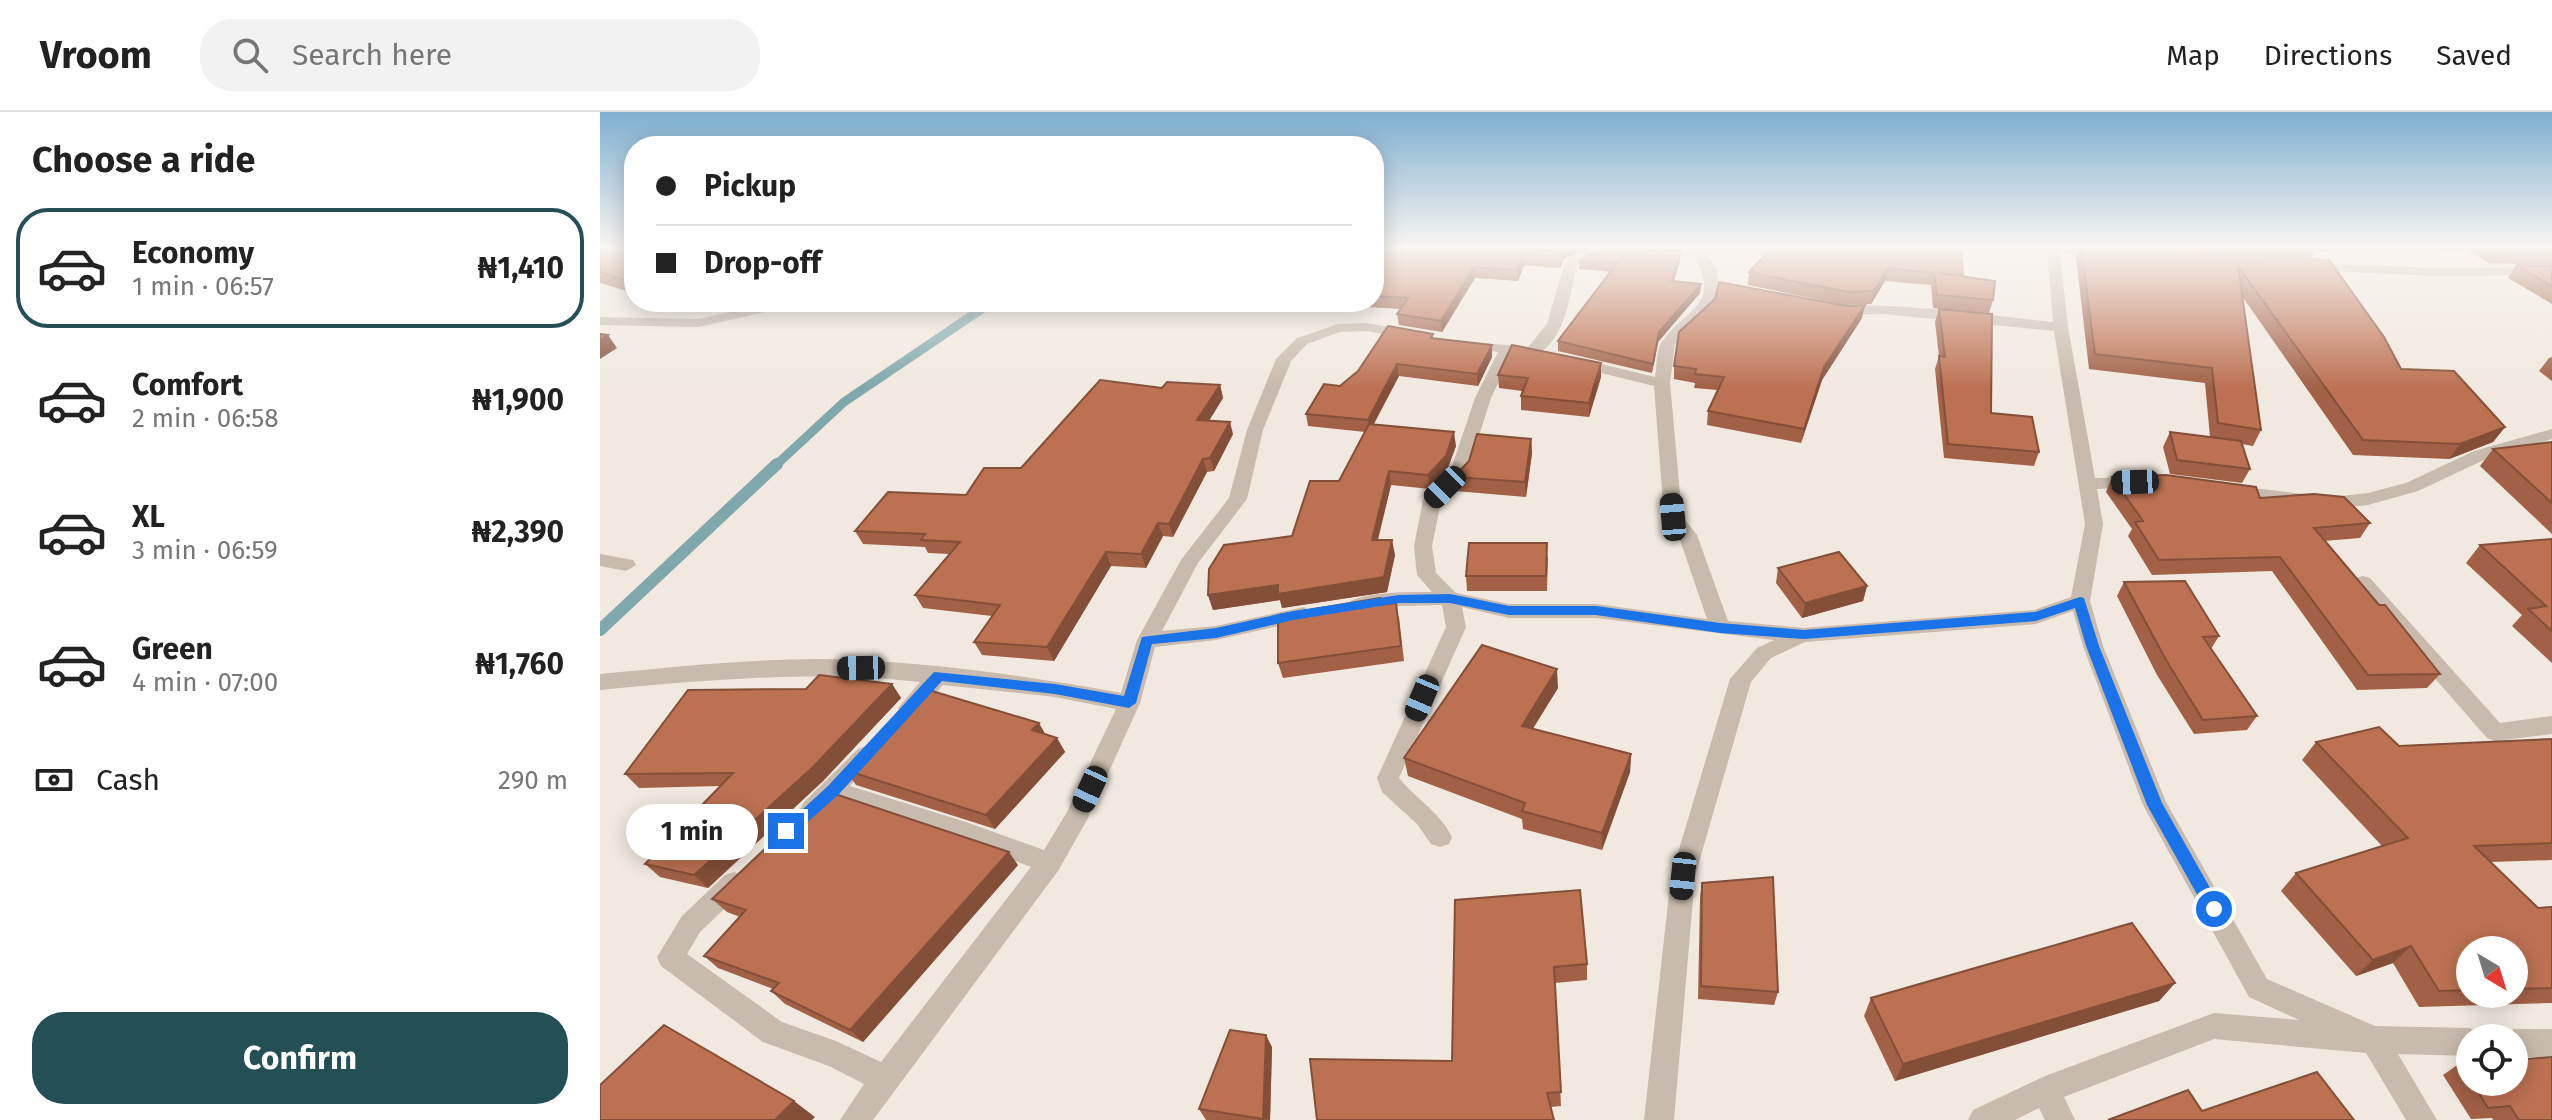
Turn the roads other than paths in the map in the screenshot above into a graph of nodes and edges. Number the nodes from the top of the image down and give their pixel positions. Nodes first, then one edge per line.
1 (1563, 294) edge
2 (1713, 294) edge
3 (2054, 294) edge
4 (1830, 309) edge
5 (747, 312) edge
6 (600, 321) edge
7 (2061, 327) junction
8 (1422, 337) edge
9 (1450, 342) edge
10 (1506, 351) junction
11 (1545, 356) junction
12 (1662, 383) junction
13 (2552, 434) edge
14 (2159, 481) edge
15 (2087, 484) junction
16 (2217, 489) edge
17 (600, 560) edge
18 (626, 565) dead end
19 (2363, 583) edge
20 (1450, 598) junction
21 (2080, 601) junction
22 (1720, 628) junction
23 (1804, 635) junction
24 (1147, 640) junction
25 (939, 676) junction
26 (600, 682) edge
27 (1129, 703) junction
28 (2552, 725) edge
29 (833, 790) junction
30 (798, 821) edge
31 (1440, 837) dead end
32 (755, 862) edge
33 (1049, 863) junction
34 (2374, 1040) junction
35 (2456, 1042) edge
36 (2528, 1043) edge
37 (2552, 1043) edge
38 (885, 1079) junction
39 (2045, 1090) junction
40 (855, 1120) edge
41 (1659, 1120) edge
42 (1983, 1120) edge
43 (2060, 1120) edge
44 (2422, 1120) edge

1 - 11 street
2 - 12 street
3 - 7 street
4 - 7 street
5 - 6 street
7 - 15 street
8 - 24 street
9 - 10 street
10 - 11 street
10 - 20 street
11 - 12 street
12 - 22 street
13 - 16 street
14 - 15 street
15 - 21 street
17 - 18 street
19 - 28 street
20 - 22 street
20 - 24 street
20 - 31 street
21 - 23 street
21 - 34 street
22 - 23 street
23 - 41 street
24 - 27 street
25 - 26 street
25 - 27 street
25 - 29 street
27 - 33 street
29 - 30 street
29 - 33 street
32 - 38 street
33 - 38 street
34 - 35 street
34 - 39 street
34 - 44 street
36 - 37 street
38 - 40 street
39 - 42 street
39 - 43 street

